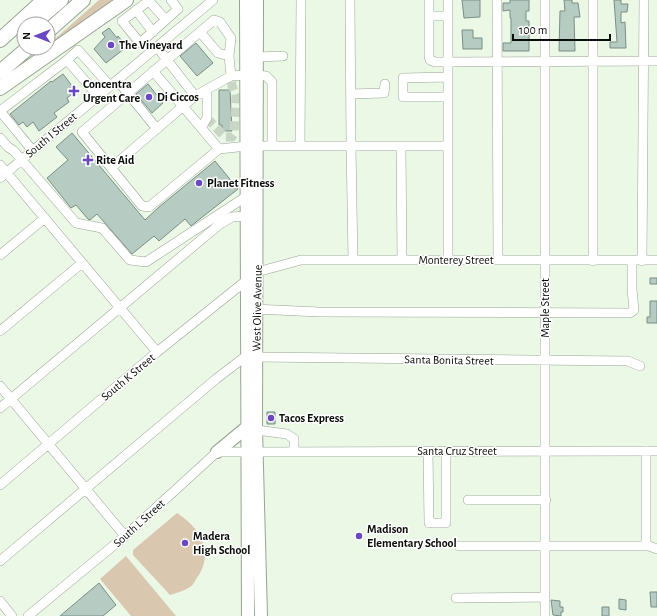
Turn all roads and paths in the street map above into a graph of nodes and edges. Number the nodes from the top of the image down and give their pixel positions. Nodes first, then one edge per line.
1 (44, 0) edge
2 (61, 0) edge
3 (83, 0) edge
4 (126, 0) edge
5 (171, 0) edge
6 (246, 0) edge
7 (257, 0) edge
8 (301, 0) edge
9 (350, 0) edge
10 (429, 0) edge
11 (448, 0) edge
12 (497, 0) edge
13 (545, 0) edge
14 (593, 0) edge
15 (644, 0) edge
16 (150, 1) edge
17 (211, 2) edge
18 (136, 10) junction
19 (42, 16) edge
20 (429, 16) junction
21 (448, 16) junction
22 (214, 20) junction
23 (186, 22) junction
24 (56, 24) edge
25 (160, 26) junction
26 (198, 33) junction
27 (169, 37) junction
28 (16, 38) edge
29 (0, 40) edge
30 (157, 47) junction
31 (0, 52) edge
32 (19, 56) edge
33 (229, 56) junction
34 (283, 56) dead end
35 (257, 57) junction
36 (67, 60) junction
37 (167, 60) junction
38 (448, 62) junction
39 (497, 62) junction
40 (546, 62) junction
41 (593, 62) junction
42 (644, 62) junction
43 (657, 62) edge
44 (0, 72) edge
45 (153, 72) junction
46 (251, 75) junction
47 (231, 76) junction
48 (448, 77) junction
49 (113, 83) junction
50 (384, 84) dead end
51 (0, 88) edge
52 (207, 90) junction
53 (128, 93) junction
54 (351, 94) junction
55 (195, 96) junction
56 (448, 97) junction
57 (95, 98) junction
58 (183, 107) junction
59 (0, 111) edge
60 (79, 112) junction
61 (103, 114) junction
62 (91, 124) junction
63 (201, 128) junction
64 (157, 129) junction
65 (0, 138) edge
66 (252, 146) junction
67 (272, 146) junction
68 (300, 146) junction
69 (351, 146) junction
70 (402, 146) junction
71 (448, 146) junction
72 (219, 149) junction
73 (33, 151) junction
74 (21, 160) junction
75 (0, 165) edge
76 (111, 168) junction
77 (3, 175) edge
78 (247, 196) junction
79 (246, 216) junction
80 (45, 218) junction
81 (0, 255) edge
82 (353, 260) junction
83 (402, 260) junction
84 (448, 260) junction
85 (498, 260) junction
86 (657, 260) edge
87 (545, 261) junction
88 (593, 261) junction
89 (632, 261) junction
90 (642, 261) junction
91 (82, 263) junction
92 (257, 272) junction
93 (246, 282) junction
94 (119, 307) junction
95 (251, 309) junction
96 (545, 313) junction
97 (0, 331) edge
98 (157, 352) junction
99 (251, 356) junction
100 (545, 361) junction
101 (640, 366) dead end
102 (0, 386) edge
103 (11, 399) junction
104 (0, 408) edge
105 (251, 429) junction
106 (49, 444) junction
107 (546, 450) junction
108 (251, 451) junction
109 (294, 451) junction
110 (428, 451) junction
111 (446, 451) junction
112 (646, 451) junction
113 (657, 451) edge
114 (217, 452) junction
115 (0, 485) edge
116 (86, 489) junction
117 (468, 500) dead end
118 (546, 500) junction
119 (124, 536) junction
120 (459, 546) dead end
121 (545, 546) junction
122 (646, 546) junction
123 (657, 549) edge
124 (0, 561) edge
125 (545, 597) junction
126 (456, 598) dead end
127 (0, 602) edge
128 (12, 616) edge
129 (28, 616) edge
130 (248, 616) edge
131 (261, 616) edge
132 (545, 616) edge

1 - 29 highway
2 - 19 highway
3 - 24 highway
4 - 51 highway
5 - 25 street
6 - 46 main road, West Olive Avenue
7 - 35 main road, West Olive Avenue
8 - 68 street
9 - 54 street
10 - 20 street
11 - 21 street
12 - 39 street
13 - 40 street, Maple Street
14 - 41 street
15 - 42 street
16 - 18 street
16 - 25 street
17 - 22 street
17 - 23 street, South I Street
18 - 25 street
18 - 25 street
20 - 21 street
20 - 38 street
21 - 38 street
22 - 26 street
22 - 33 street
23 - 26 street
23 - 27 street, South I Street
25 - 27 street
26 - 33 street
26 - 37 street
27 - 30 street, South I Street
28 - 31 highway
30 - 37 street
30 - 49 street, South I Street
32 - 44 highway
33 - 47 street
34 - 35 street
35 - 46 main road, West Olive Avenue
36 - 49 street
36 - 57 street
36 - 59 street
37 - 45 street
37 - 55 street
38 - 39 street
38 - 48 street
39 - 40 street
39 - 85 street
40 - 41 street
40 - 87 street, Maple Street
41 - 42 street
41 - 88 street
42 - 43 street
42 - 90 street
45 - 53 street
45 - 58 street
46 - 47 street
46 - 66 main road, West Olive Avenue
46 - 67 street
47 - 52 street
48 - 56 street
48 - 56 street
49 - 53 street
49 - 57 street, South I Street
50 - 54 street
52 - 55 street
52 - 63 street
53 - 61 street
53 - 64 street
54 - 69 street
55 - 58 street
56 - 71 street
57 - 60 street, South I Street
57 - 61 street
58 - 63 street
58 - 64 street
59 - 73 street
60 - 62 street
60 - 73 street, South I Street
61 - 62 street
62 - 76 street
63 - 72 street
64 - 76 street
65 - 74 street
66 - 67 street
66 - 72 street
66 - 78 main road, West Olive Avenue
66 - 92 main road, West Olive Avenue
67 - 68 street
68 - 69 street
69 - 70 street
69 - 82 street
70 - 71 street
70 - 83 street
71 - 84 street
72 - 76 street
73 - 74 street, South I Street
74 - 77 street, South I Street
74 - 78 street
75 - 77 street
77 - 80 street
78 - 79 main road, West Olive Avenue
79 - 93 main road, West Olive Avenue
79 - 94 street
80 - 81 street
80 - 91 street
82 - 83 street, Monterey Street
82 - 92 street, Monterey Street
83 - 84 street, Monterey Street
84 - 85 street, Monterey Street
85 - 87 street, Monterey Street
86 - 90 street, Monterey Street
87 - 88 street, Monterey Street
87 - 96 street, Maple Street
88 - 89 street, Monterey Street
89 - 90 street, Monterey Street
89 - 96 street
91 - 94 street
91 - 97 street
92 - 93 street, South K Street
92 - 95 main road, West Olive Avenue
93 - 95 main road, West Olive Avenue
93 - 98 street, South K Street
94 - 98 street
94 - 103 street
95 - 96 street
95 - 99 main road, West Olive Avenue
96 - 100 street, Maple Street
98 - 106 street, South K Street
99 - 100 street, Santa Bonita Street
99 - 105 main road, West Olive Avenue
99 - 116 street
100 - 101 street, Santa Bonita Street
100 - 107 street, Maple Street
102 - 103 street
103 - 104 street
103 - 106 street
105 - 108 main road, West Olive Avenue
105 - 109 street
105 - 114 main road
106 - 115 street, South K Street
106 - 116 street
107 - 111 street, Santa Cruz Street
107 - 112 street, Santa Cruz Street
107 - 118 street, Maple Street
108 - 109 street, Santa Cruz Street
108 - 114 street
108 - 130 main road, West Olive Avenue
108 - 131 main road, West Olive Avenue
109 - 110 street, Santa Cruz Street
110 - 111 street, Santa Cruz Street
110 - 111 street
112 - 113 street, Santa Cruz Street
112 - 122 street
114 - 119 street, South L Street
116 - 119 street
116 - 124 street
117 - 118 street
118 - 121 street, Maple Street
119 - 129 street, South L Street
120 - 121 street
121 - 122 street
121 - 125 street, Maple Street
122 - 123 street
125 - 126 street
125 - 132 street, Maple Street
127 - 128 street

